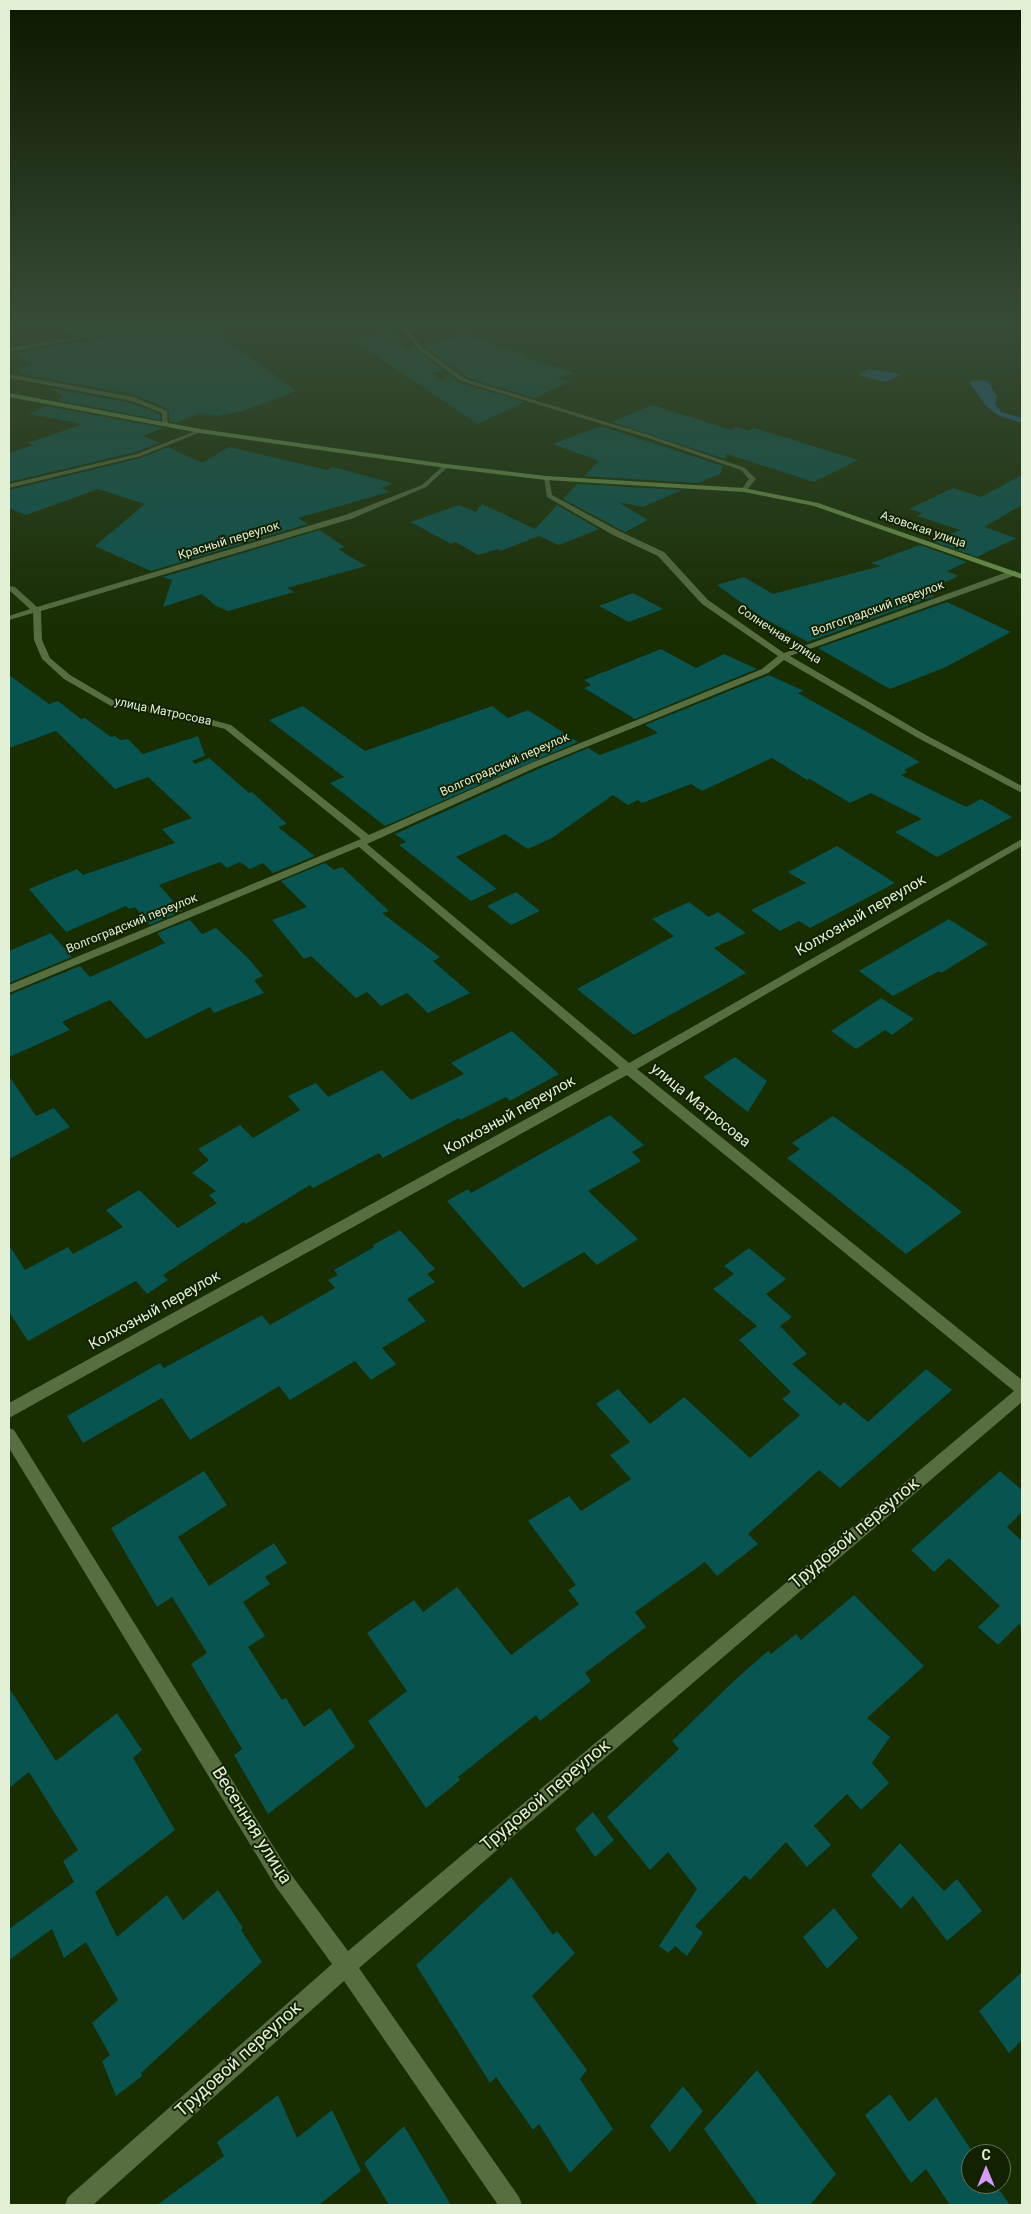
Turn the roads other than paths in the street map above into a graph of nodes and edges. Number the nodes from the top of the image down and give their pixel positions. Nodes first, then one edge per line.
1 (197, 431) edge
2 (209, 431) edge
3 (631, 431) edge
4 (446, 466) junction
5 (546, 478) junction
6 (9, 486) edge
7 (744, 490) junction
8 (1018, 575) edge
9 (9, 588) edge
10 (37, 611) junction
11 (9, 618) edge
12 (784, 656) junction
13 (1022, 790) edge
14 (364, 842) junction
15 (1022, 842) edge
16 (9, 989) edge
17 (628, 1069) junction
18 (1022, 1391) edge
19 (9, 1411) edge
20 (9, 1435) edge
21 (346, 1966) junction
22 (76, 2205) edge
23 (511, 2205) edge

1 - 6 street
2 - 4 street, Азовская улица
3 - 7 street
4 - 5 street, Азовская улица
4 - 10 street, Красный переулок
5 - 7 street, Азовская улица
5 - 12 street, Солнечная улица
7 - 8 street, Азовская улица
8 - 12 street, Волгоградский переулок
9 - 10 street
10 - 11 street, Красный переулок
10 - 14 street, улица Матросова
12 - 13 street, Солнечная улица
12 - 14 street, Волгоградский переулок
14 - 16 street, Волгоградский переулок
14 - 17 street, улица Матросова
15 - 17 street, Колхозный переулок
17 - 18 street, улица Матросова
17 - 19 street, Колхозный переулок
18 - 21 street, Трудовой переулок
20 - 21 street, Весенняя улица
21 - 22 street, Трудовой переулок
21 - 23 street, Весенняя улица

